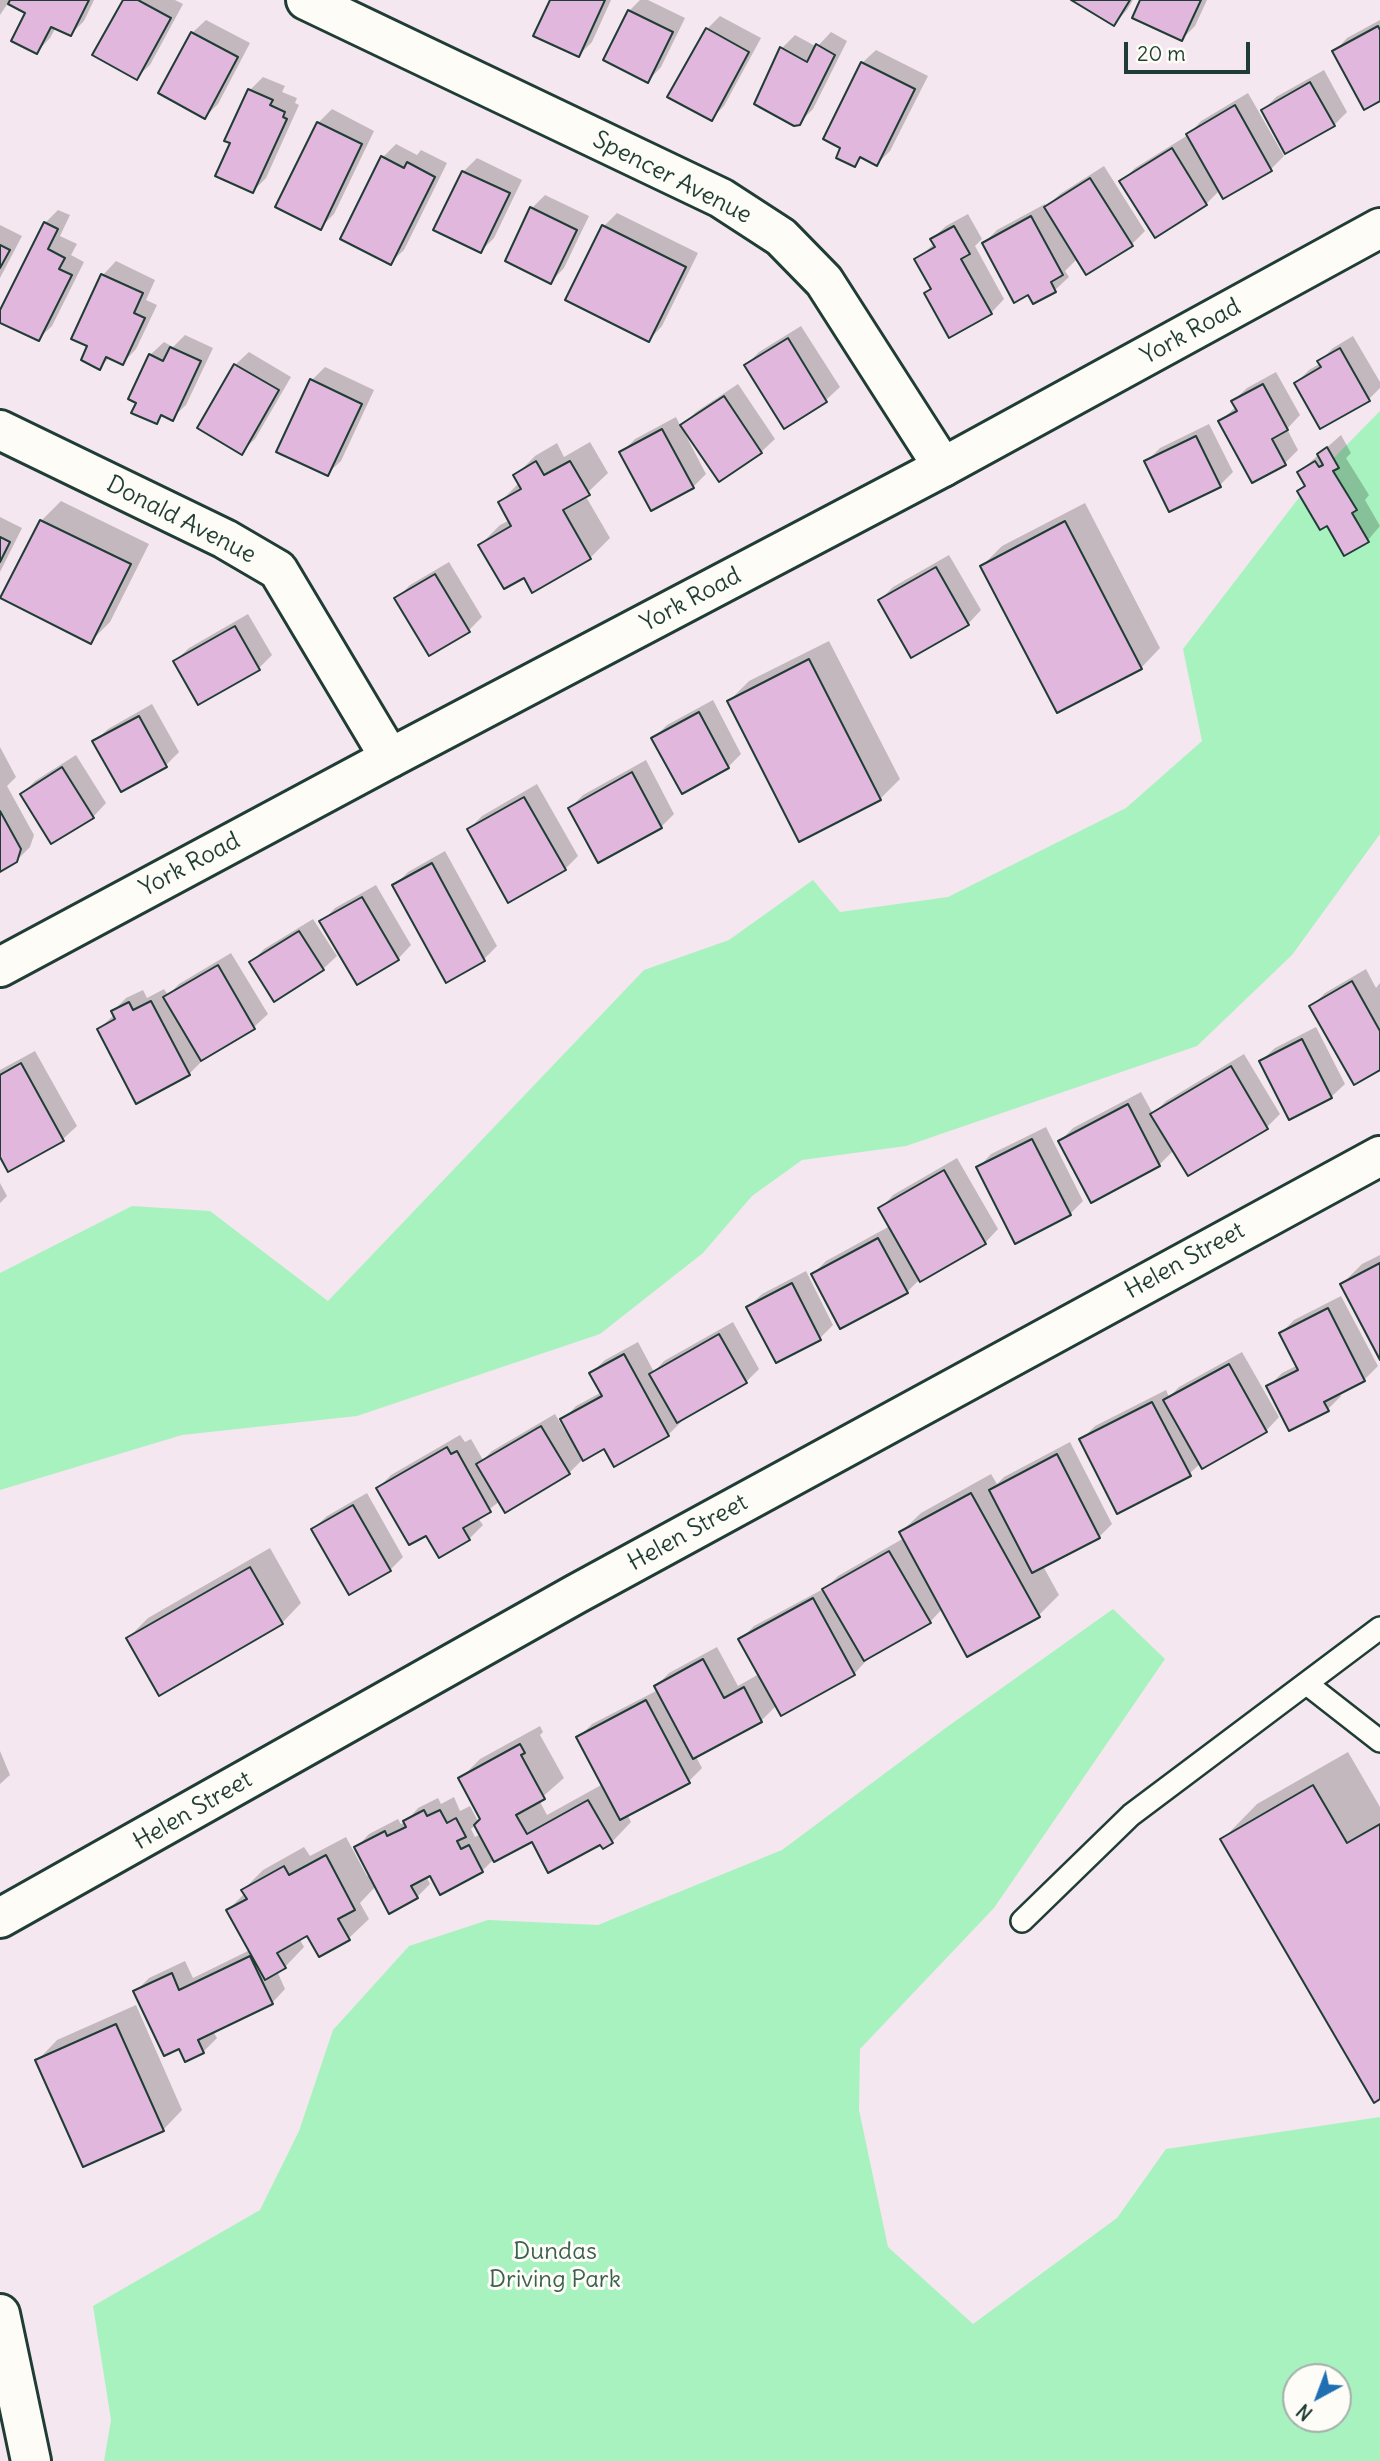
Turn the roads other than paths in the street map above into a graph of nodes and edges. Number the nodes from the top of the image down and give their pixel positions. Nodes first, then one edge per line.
1 (306, 0) edge
2 (1380, 229) edge
3 (0, 430) edge
4 (943, 467) junction
5 (390, 758) junction
6 (0, 967) edge
7 (1380, 1156) edge
8 (1380, 1628) edge
9 (1307, 1684) junction
10 (1380, 1741) edge
11 (0, 1918) edge
12 (1022, 1921) dead end
13 (0, 2314) edge
14 (32, 2461) edge

1 - 4 street, Spencer Avenue
2 - 4 street, York Road
3 - 5 street, Donald Avenue
4 - 5 street, York Road
5 - 6 street, York Road
7 - 11 street, Helen Street
8 - 9 lane
9 - 10 lane
9 - 12 lane
13 - 14 street

